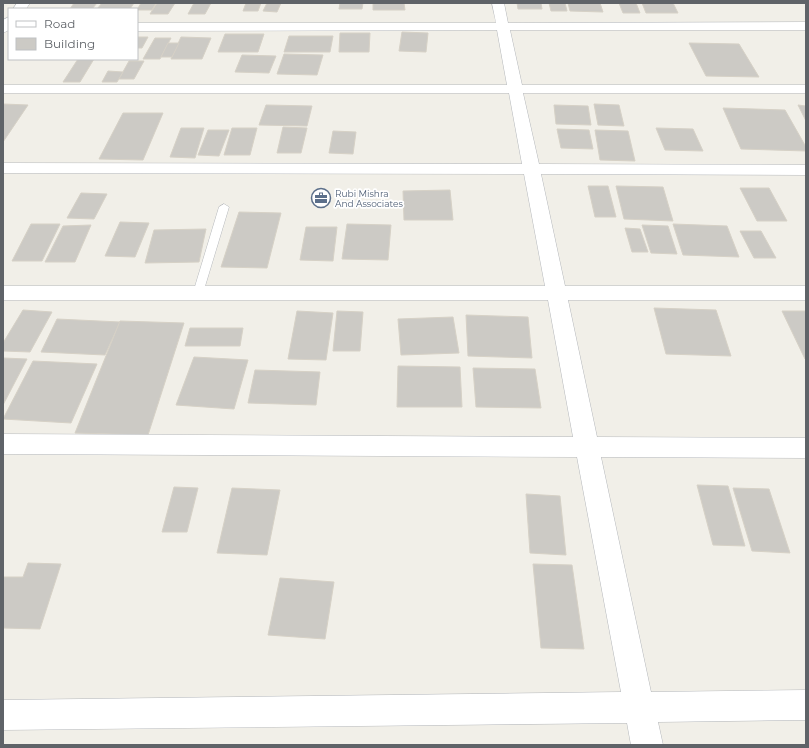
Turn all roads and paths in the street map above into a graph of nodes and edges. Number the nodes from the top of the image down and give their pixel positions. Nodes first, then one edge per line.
1 (498, 3) edge
2 (503, 26) junction
3 (806, 26) edge
4 (138, 27) edge
5 (3, 88) edge
6 (515, 89) junction
7 (806, 89) edge
8 (3, 168) edge
9 (532, 169) junction
10 (806, 170) edge
11 (224, 207) dead end
12 (3, 293) edge
13 (198, 293) junction
14 (556, 293) junction
15 (806, 293) edge
16 (3, 444) edge
17 (587, 447) junction
18 (806, 448) edge
19 (806, 705) edge
20 (639, 706) junction
21 (3, 715) edge
22 (646, 745) edge

1 - 2 street
2 - 3 street
2 - 4 street
2 - 6 street
5 - 6 street
6 - 7 street
6 - 9 street
8 - 9 street
9 - 10 street
9 - 14 street
11 - 13 lane
12 - 13 street
13 - 14 street
14 - 15 street
14 - 17 street
16 - 17 street
17 - 18 street
17 - 20 street
19 - 20 street
20 - 21 street
20 - 22 street

